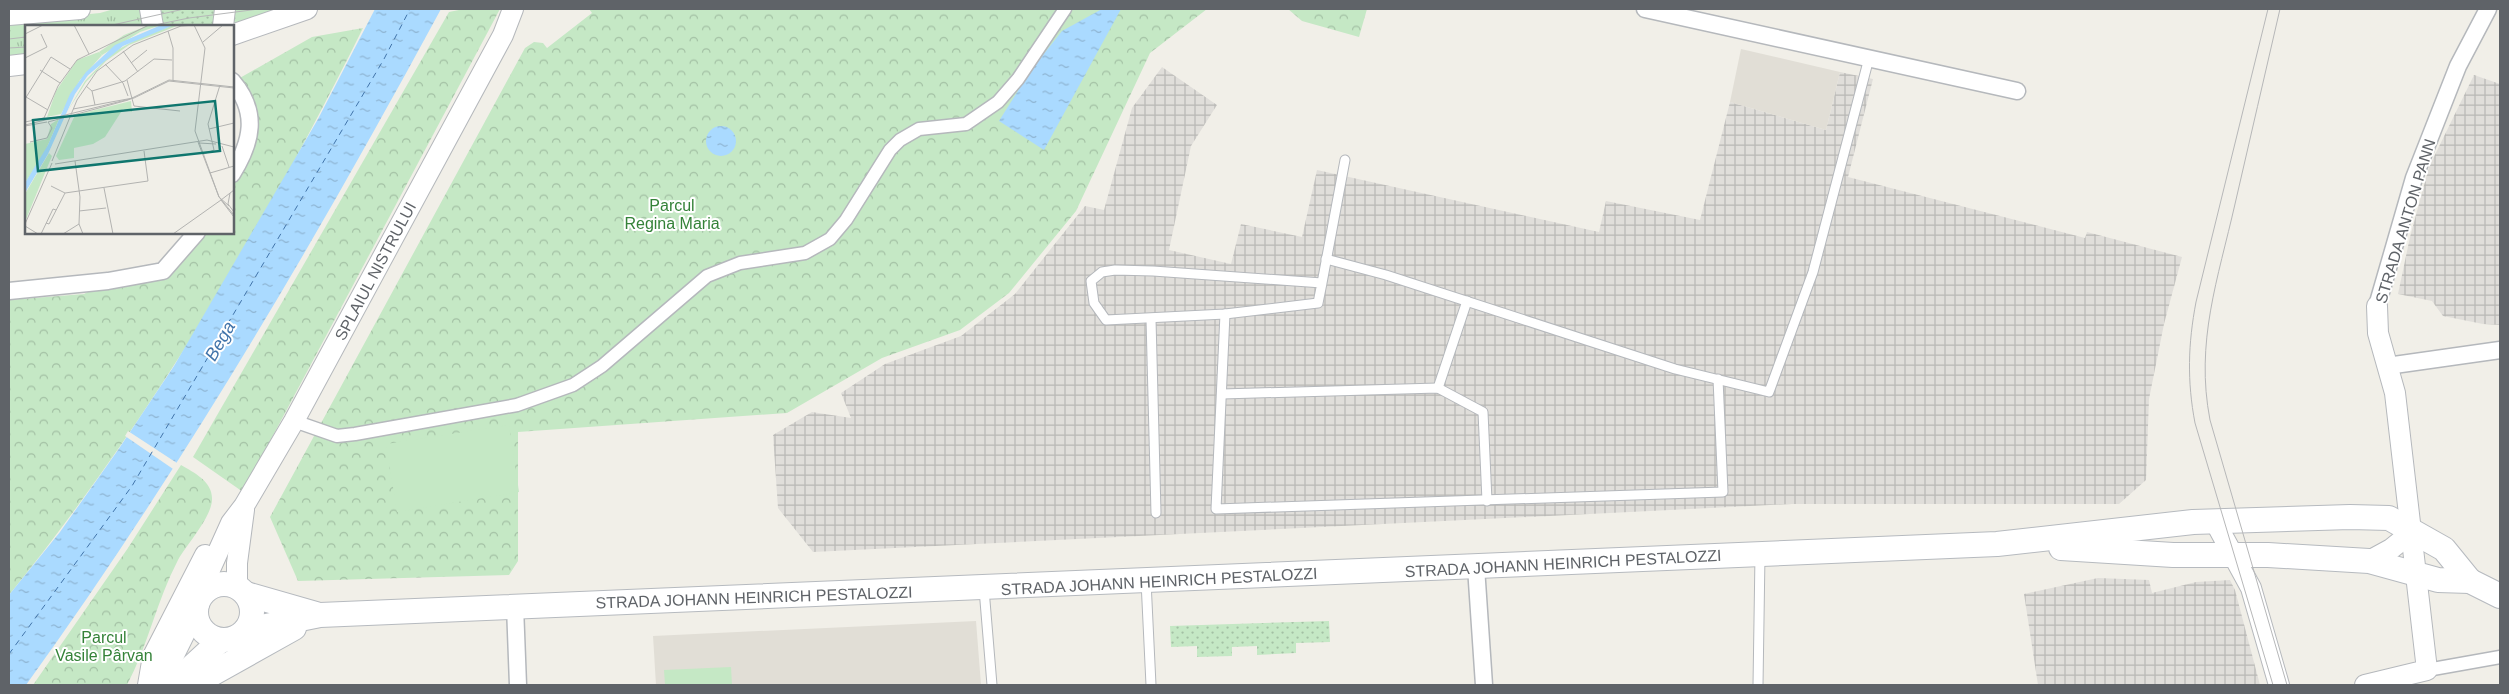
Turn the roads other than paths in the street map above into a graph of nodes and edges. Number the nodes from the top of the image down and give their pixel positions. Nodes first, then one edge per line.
1 (80, 9) edge
2 (150, 9) edge
3 (225, 9) edge
4 (308, 9) edge
5 (513, 9) edge
6 (529, 9) edge
7 (1065, 9) edge
8 (1645, 9) edge
9 (2488, 9) edge
10 (9, 15) edge
11 (153, 25) edge
12 (223, 25) edge
13 (234, 34) edge
14 (503, 35) junction
15 (1869, 58) junction
16 (25, 64) edge
17 (9, 66) edge
18 (234, 83) edge
19 (2017, 91) dead end
20 (1345, 160) dead end
21 (234, 170) edge
22 (194, 234) edge
23 (1326, 259) junction
24 (1322, 283) junction
25 (9, 291) edge
26 (1467, 301) junction
27 (2377, 306) joint
28 (1225, 314) junction
29 (1152, 319) junction
30 (2500, 350) edge
31 (2387, 366) junction
32 (1718, 379) junction
33 (1438, 388) junction
34 (1222, 394) junction
35 (294, 421) junction
36 (1487, 501) junction
37 (244, 506) junction
38 (1156, 513) dead end
39 (2214, 520) junction
40 (231, 523) junction
41 (2412, 532) junction
42 (1997, 544) junction
43 (1760, 554) junction
44 (2234, 555) junction
45 (2368, 561) junction
46 (1476, 567) junction
47 (2416, 574) junction
48 (1146, 581) junction
49 (2470, 581) junction
50 (984, 588) junction
51 (242, 591) junction
52 (2500, 596) edge
53 (202, 597) junction
54 (516, 606) junction
55 (320, 615) junction
56 (246, 630) junction
57 (220, 641) junction
58 (2500, 657) edge
59 (2427, 670) junction
60 (148, 685) edge
61 (157, 685) edge
62 (172, 685) edge
63 (192, 685) edge
64 (518, 685) edge
65 (992, 685) edge
66 (1151, 685) edge
67 (1484, 685) edge
68 (1758, 685) edge
69 (2279, 685) edge
70 (2365, 685) edge

1 - 10 street
2 - 11 street
3 - 12 street
4 - 13 street
5 - 14 street, SPLAIUL NISTRULUI
6 - 14 street, SPLAIUL NISTRULUI
7 - 35 street
8 - 15 street
9 - 27 street, STRADA ANTON PANN
14 - 35 street, SPLAIUL NISTRULUI
15 - 19 street
15 - 32 lane
16 - 17 street
18 - 21 street
20 - 23 lane
22 - 25 street
23 - 24 lane
23 - 26 lane
24 - 28 lane
24 - 29 lane
26 - 32 lane
26 - 33 lane
27 - 31 street, STRADA ANTON PANN
28 - 29 lane
28 - 34 lane
29 - 38 lane
30 - 31 street
31 - 41 street, STRADA ANTON PANN
32 - 36 lane
33 - 34 lane
33 - 36 lane
34 - 36 lane
35 - 37 street, SPLAIUL NISTRULUI
37 - 40 street, SPLAIUL NISTRULUI
37 - 51 street, SPLAIUL NISTRULUI
39 - 41 main road, STRADA JOHANN HEINRICH PESTALOZZI
39 - 42 main road, STRADA JOHANN HEINRICH PESTALOZZI
39 - 44 street
40 - 53 street, SPLAIUL NISTRULUI
40 - 60 street
41 - 45 street
41 - 47 street, STRADA ANTON PANN
41 - 49 main road, STRADA JOHANN HEINRICH PESTALOZZI
42 - 43 main road, STRADA JOHANN HEINRICH PESTALOZZI
42 - 44 main road, STRADA JOHANN HEINRICH PESTALOZZI
43 - 46 main road, STRADA JOHANN HEINRICH PESTALOZZI
43 - 68 lane
44 - 45 main road, STRADA JOHANN HEINRICH PESTALOZZI
44 - 69 street
45 - 47 main road, STRADA JOHANN HEINRICH PESTALOZZI
46 - 48 main road, STRADA JOHANN HEINRICH PESTALOZZI
46 - 67 street
47 - 49 main road, STRADA JOHANN HEINRICH PESTALOZZI
47 - 59 street, STRADA ANTON PANN
48 - 50 main road, STRADA JOHANN HEINRICH PESTALOZZI
48 - 66 lane
49 - 52 main road
50 - 54 main road, STRADA JOHANN HEINRICH PESTALOZZI
50 - 65 lane
51 - 53 main road
51 - 55 main road, STRADA JOHANN HEINRICH PESTALOZZI
51 - 56 main road
53 - 57 main road
53 - 61 main road
54 - 55 main road, STRADA JOHANN HEINRICH PESTALOZZI
54 - 64 street
55 - 56 main road, STRADA JOHANN HEINRICH PESTALOZZI
55 - 63 main road
56 - 57 main road
57 - 62 main road
58 - 59 street
59 - 70 street

